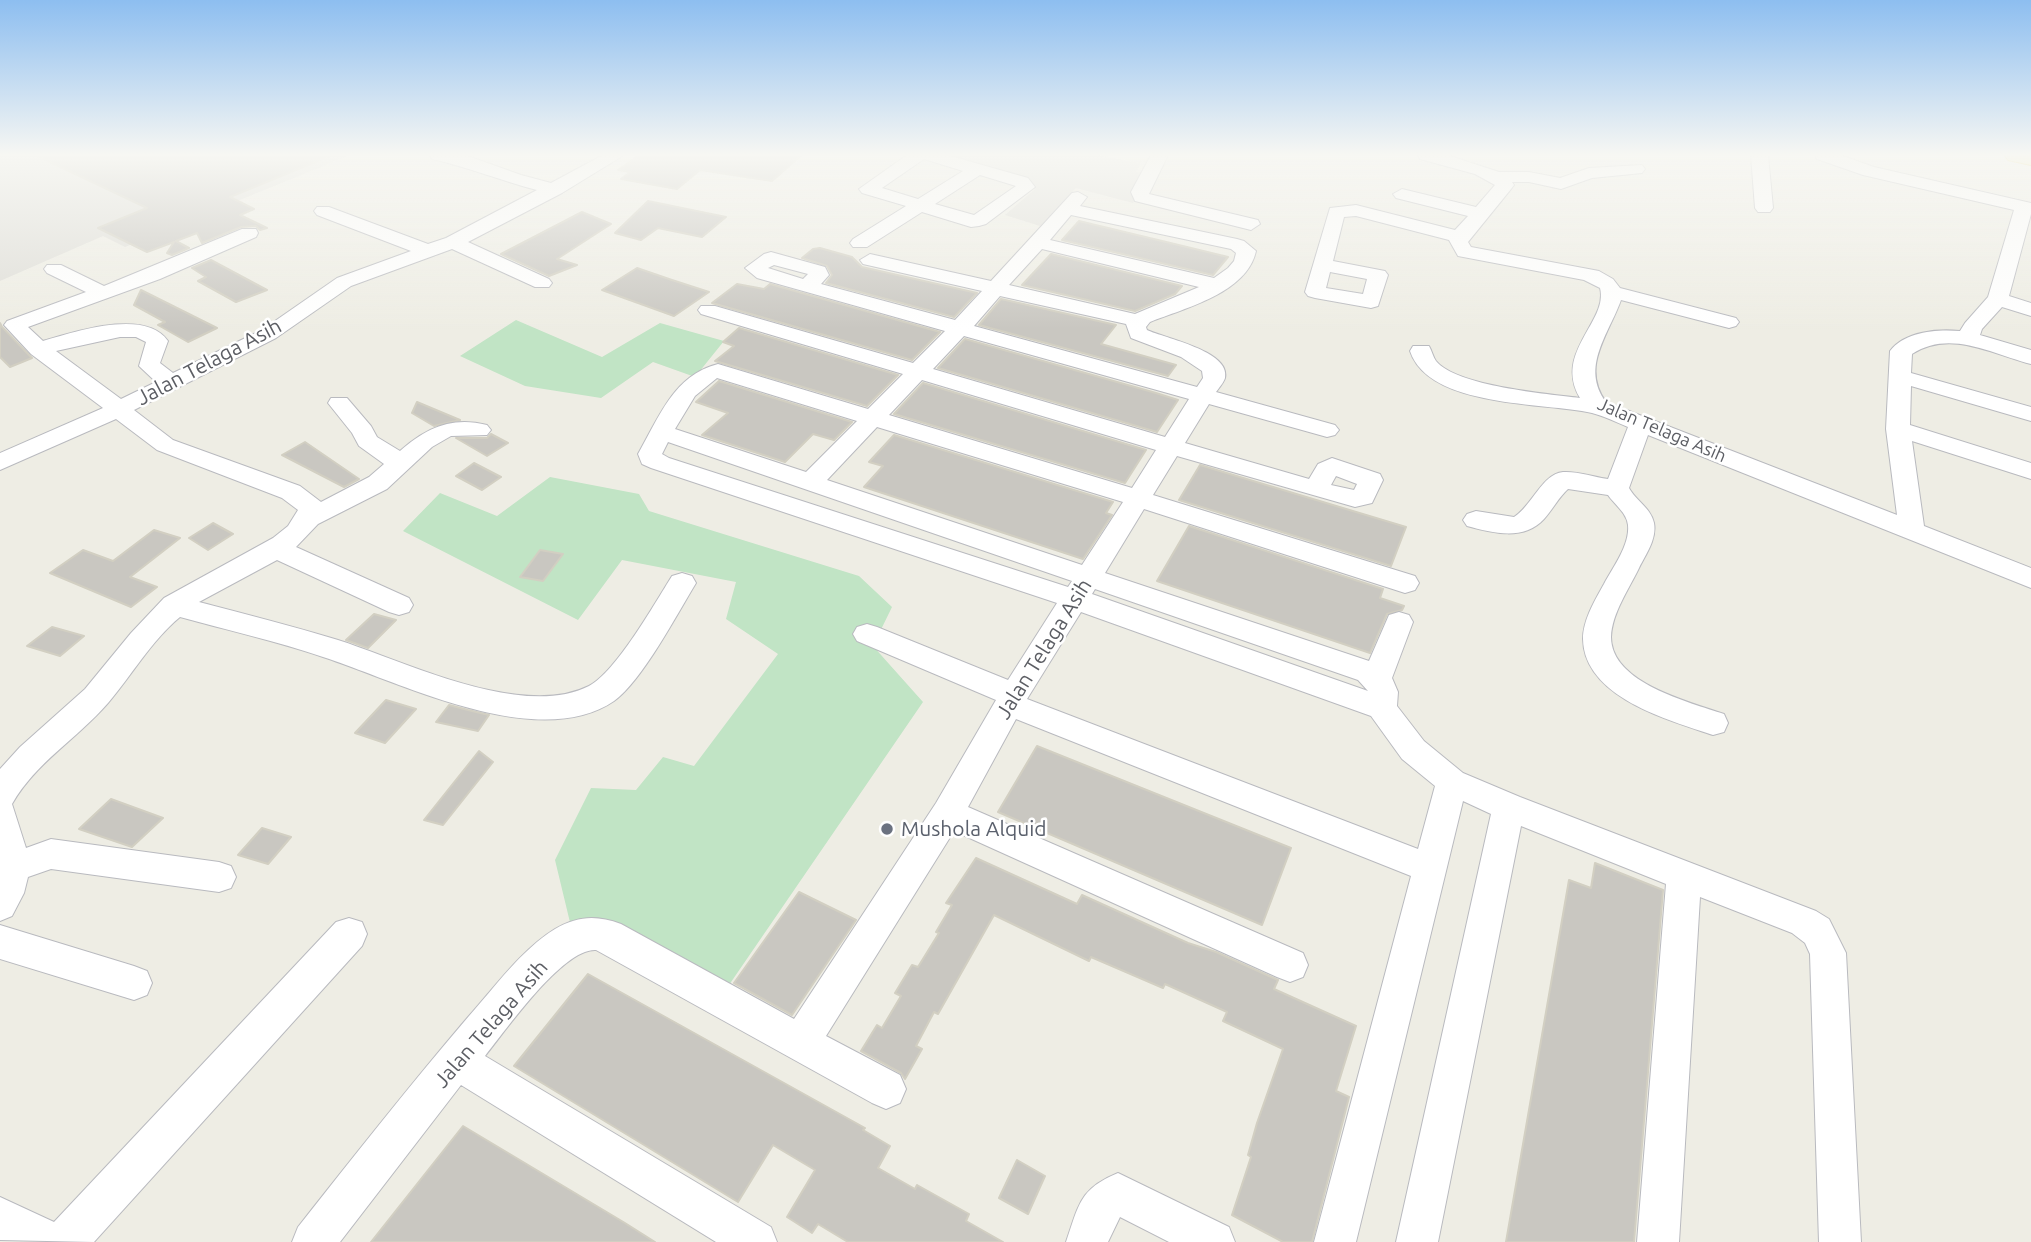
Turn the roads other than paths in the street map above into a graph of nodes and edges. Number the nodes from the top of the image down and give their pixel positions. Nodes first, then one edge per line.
1 (328, 213) edge
2 (509, 213) edge
3 (908, 213) edge
4 (943, 213) edge
5 (987, 213) edge
6 (1064, 213) edge
7 (1115, 213) edge
8 (1206, 213) edge
9 (1337, 213) edge
10 (1367, 213) edge
11 (1480, 213) edge
12 (2027, 213) edge
13 (1251, 224) dead end
14 (249, 233) dead end
15 (1459, 237) junction
16 (453, 242) junction
17 (1036, 242) junction
18 (428, 251) junction
19 (2017, 262) edge
20 (1322, 265) dead end
21 (54, 269) dead end
22 (2031, 274) edge
23 (542, 283) dead end
24 (808, 285) dead end
25 (1217, 285) junction
26 (996, 288) junction
27 (101, 292) junction
28 (1613, 292) junction
29 (1998, 299) junction
30 (708, 310) dead end
31 (2031, 310) edge
32 (1139, 321) junction
33 (5, 322) edge
34 (1728, 322) dead end
35 (960, 328) junction
36 (1972, 331) junction
37 (39, 349) junction
38 (2029, 350) edge
39 (1421, 351) dead end
40 (916, 371) junction
41 (1899, 376) junction
42 (172, 383) junction
43 (1203, 396) junction
44 (340, 403) dead end
45 (1598, 407) junction
46 (119, 409) junction
47 (2031, 414) edge
48 (871, 419) junction
49 (1640, 425) junction
50 (1898, 429) junction
51 (479, 430) dead end
52 (1327, 430) dead end
53 (662, 432) junction
54 (1172, 446) junction
55 (0, 463) edge
56 (398, 466) junction
57 (2031, 471) edge
58 (812, 481) junction
59 (1617, 488) junction
60 (1316, 489) dead end
61 (1139, 499) junction
62 (310, 518) junction
63 (1476, 520) dead end
64 (1912, 531) junction
65 (276, 548) junction
66 (2031, 578) edge
67 (682, 583) dead end
68 (1405, 583) dead end
69 (1082, 587) junction
70 (174, 605) junction
71 (398, 605) dead end
72 (1399, 622) dead end
73 (867, 634) dead end
74 (1380, 693) junction
75 (1011, 700) junction
76 (1713, 723) dead end
77 (1452, 782) junction
78 (0, 796) edge
79 (1509, 807) junction
80 (0, 813) edge
81 (948, 813) junction
82 (13, 868) junction
83 (1432, 869) junction
84 (1684, 876) junction
85 (219, 877) dead end
86 (0, 905) edge
87 (349, 934) dead end
88 (0, 942) edge
89 (1290, 965) dead end
90 (134, 983) dead end
91 (800, 1043) junction
92 (456, 1060) junction
93 (886, 1089) dead end
94 (0, 1219) edge
95 (48, 1242) edge
96 (65, 1242) edge
97 (313, 1242) edge
98 (757, 1242) edge
99 (1087, 1242) edge
100 (1214, 1242) edge
101 (1335, 1242) edge
102 (1417, 1242) edge
103 (1658, 1242) edge
104 (1840, 1242) edge

1 - 18 street
2 - 16 street, Jalan Telaga Asih
3 - 26 street
4 - 5 street
6 - 17 street
7 - 25 street
8 - 13 street
9 - 20 street
10 - 15 street
11 - 15 street
12 - 19 street
14 - 27 street
15 - 28 street
16 - 18 street, Jalan Telaga Asih
16 - 23 street
17 - 25 street
17 - 26 street
18 - 42 street, Jalan Telaga Asih
19 - 22 street
19 - 29 street
21 - 27 street
24 - 35 street
25 - 32 street
26 - 32 street
26 - 35 street
27 - 33 street
28 - 34 street
28 - 45 street, Jalan Telaga Asih
29 - 31 street
29 - 36 street
30 - 40 street
32 - 43 street, Jalan Telaga Asih
33 - 37 street
35 - 40 street
35 - 43 street
36 - 38 street
36 - 41 street
37 - 42 street
37 - 46 street
39 - 45 street
40 - 48 street
40 - 54 street
41 - 47 street
41 - 50 street
42 - 46 street, Jalan Telaga Asih
43 - 52 street
43 - 54 street, Jalan Telaga Asih
44 - 56 street
45 - 49 street, Jalan Telaga Asih
46 - 55 street
46 - 62 street, Jalan Telaga Asih
48 - 53 street
48 - 58 street
48 - 61 street
49 - 59 street
49 - 64 street, Jalan Telaga Asih
50 - 57 street
50 - 64 street
51 - 56 street
53 - 58 street
53 - 69 street
54 - 60 street
54 - 61 street, Jalan Telaga Asih
56 - 62 street
58 - 69 street
59 - 63 street
59 - 76 street
61 - 68 street
61 - 69 street, Jalan Telaga Asih
62 - 65 street
64 - 66 street, Jalan Telaga Asih
65 - 70 street
65 - 71 street
67 - 70 street
69 - 74 street
69 - 75 street, Jalan Telaga Asih
70 - 78 street
72 - 74 street
73 - 75 street
74 - 77 street
75 - 81 street, Jalan Telaga Asih
75 - 83 street
77 - 79 street
77 - 83 street
79 - 84 street
79 - 102 street
80 - 82 street
81 - 89 street
81 - 91 street, Jalan Telaga Asih
82 - 85 street
82 - 86 street
83 - 101 street
84 - 103 street
84 - 104 street
87 - 96 street
88 - 90 street
91 - 92 street, Jalan Telaga Asih
91 - 93 street
92 - 97 street, Jalan Telaga Asih
92 - 98 street
94 - 95 street
99 - 100 street

